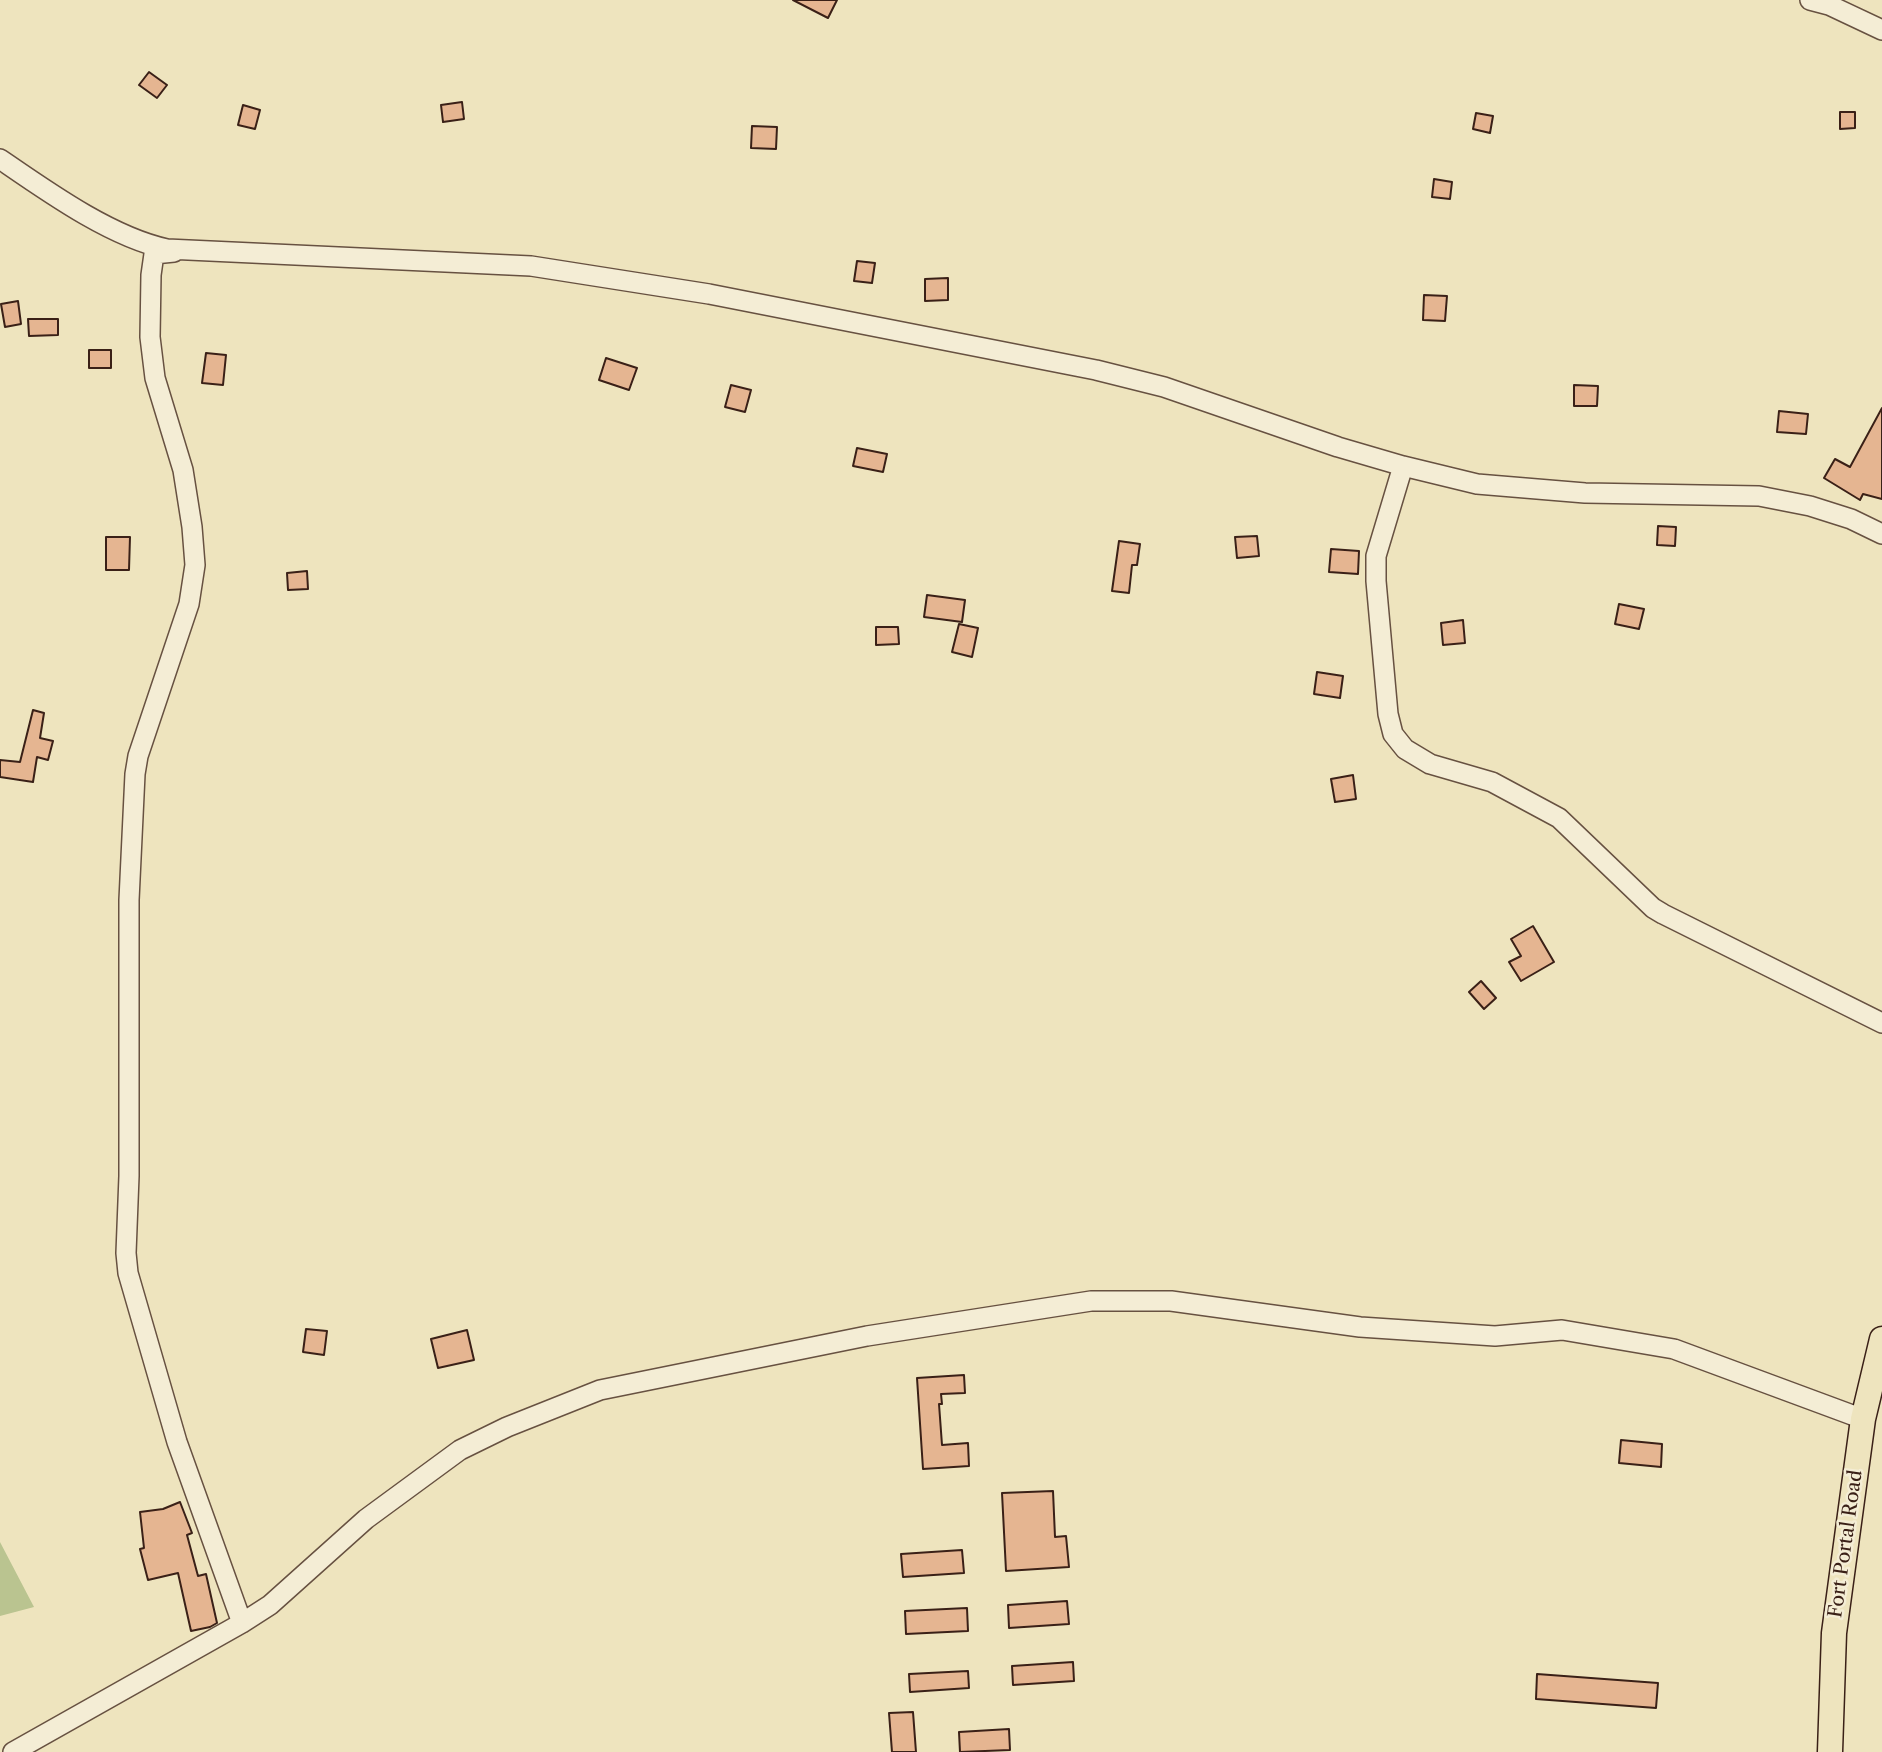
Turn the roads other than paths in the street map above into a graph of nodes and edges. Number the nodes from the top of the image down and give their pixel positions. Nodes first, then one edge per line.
1 (1810, 0) edge
2 (1882, 30) edge
3 (0, 159) edge
4 (182, 251) junction
5 (1403, 466) junction
6 (1882, 534) edge
7 (1882, 1023) edge
8 (1882, 1339) edge
9 (1863, 1419) junction
10 (242, 1623) junction
11 (13, 1752) edge
12 (1830, 1752) edge

1 - 2 street
3 - 4 street
4 - 5 street
4 - 10 street
5 - 6 street
5 - 7 street
8 - 9 main road, Fort Portal Road
9 - 10 street
9 - 12 main road, Fort Portal Road
10 - 11 street

